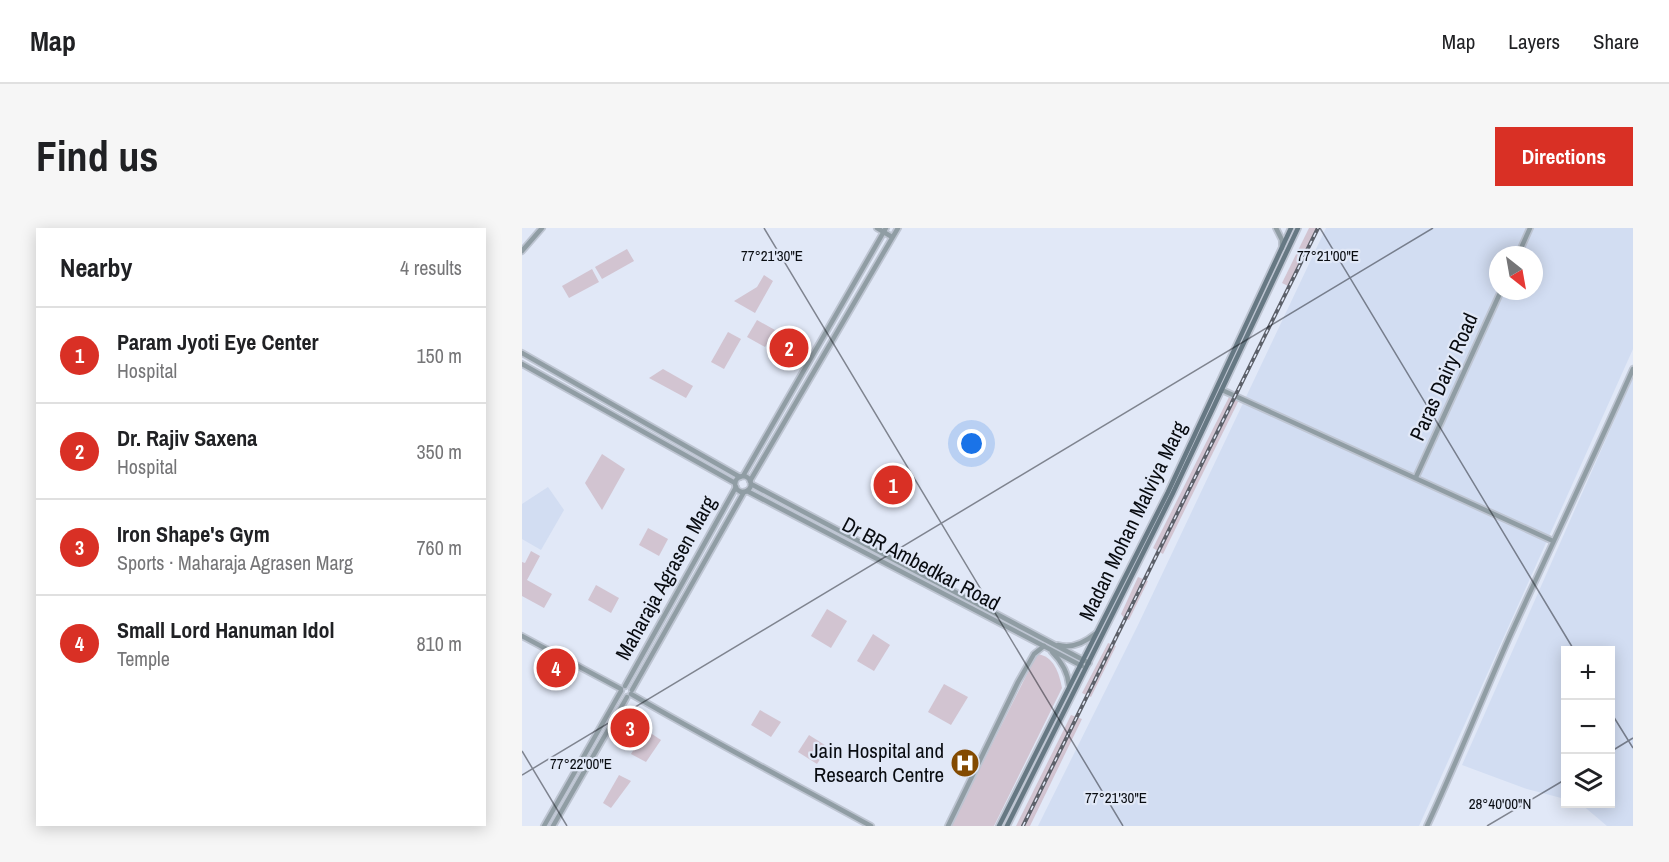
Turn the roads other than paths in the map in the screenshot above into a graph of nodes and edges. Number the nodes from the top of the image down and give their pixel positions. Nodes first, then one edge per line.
1 (542, 228) edge
2 (877, 228) edge
3 (898, 228) edge
4 (1276, 228) edge
5 (1295, 228) edge
6 (1530, 228) edge
7 (885, 230) edge
8 (892, 237) junction
9 (1522, 246) edge
10 (1282, 248) junction
11 (522, 251) edge
12 (1497, 300) edge
13 (522, 353) edge
14 (522, 364) edge
15 (1633, 369) edge
16 (1222, 390) junction
17 (741, 476) junction
18 (1416, 477) junction
19 (751, 483) junction
20 (735, 485) junction
21 (746, 491) junction
22 (1553, 541) junction
23 (1095, 634) junction
24 (522, 636) edge
25 (1048, 646) junction
26 (1081, 662) junction
27 (1087, 666) junction
28 (1069, 686) junction
29 (622, 689) junction
30 (630, 694) junction
31 (544, 826) edge
32 (553, 826) edge
33 (871, 826) edge
34 (948, 826) edge
35 (999, 826) edge
36 (1007, 826) edge
37 (1427, 826) edge

1 - 11 street
2 - 7 street
3 - 8 street
4 - 10 street
5 - 10 main road, Madan Mohan Malviya Marg
5 - 16 main road, Madan Mohan Malviya Marg
6 - 9 street
7 - 8 street
7 - 17 street
8 - 19 street
10 - 23 main road, Madan Mohan Malviya Marg
12 - 18 street, Paras Dairy Road
13 - 17 street
14 - 20 street
15 - 22 street
16 - 18 street
16 - 27 main road, Madan Mohan Malviya Marg
17 - 19 street
17 - 20 street
18 - 22 street
19 - 21 street
19 - 25 street, Dr BR Ambedkar Road
20 - 21 street
20 - 29 street, Maharaja Agrasen Marg
21 - 25 street, Dr BR Ambedkar Road
21 - 30 street, Maharaja Agrasen Marg
22 - 37 street
23 - 25 street
23 - 26 main road, Madan Mohan Malviya Marg
24 - 29 street
25 - 26 street, Dr BR Ambedkar Road
25 - 28 street
25 - 34 street
26 - 27 street, Dr BR Ambedkar Road
26 - 28 main road, Madan Mohan Malviya Marg
27 - 36 main road, Madan Mohan Malviya Marg
28 - 35 main road, Madan Mohan Malviya Marg
29 - 30 street, Maharaja Agrasen Marg
29 - 30 street, Maharaja Agrasen Marg
29 - 31 street, Maharaja Agrasen Marg
30 - 32 street, Maharaja Agrasen Marg
30 - 33 street

